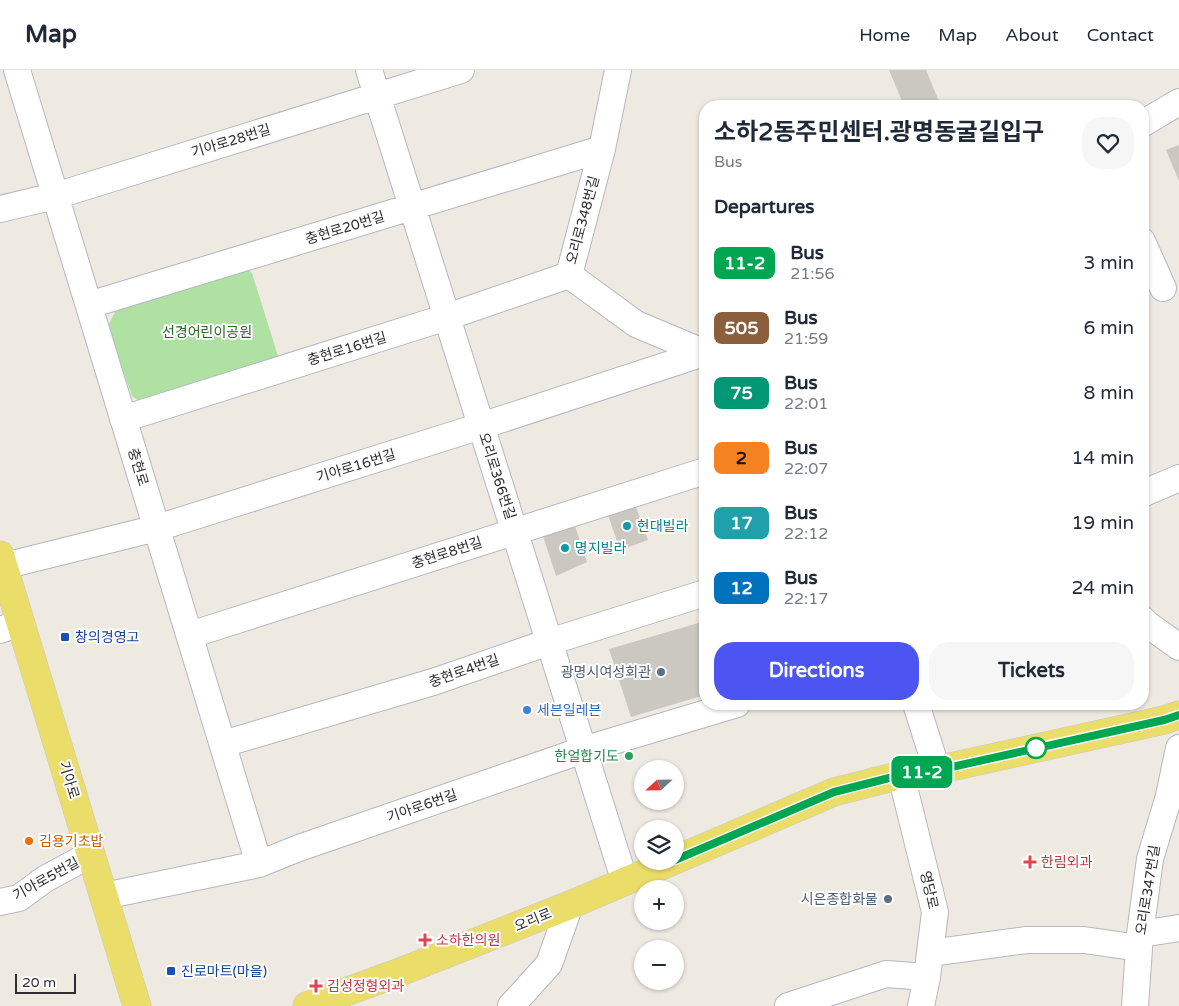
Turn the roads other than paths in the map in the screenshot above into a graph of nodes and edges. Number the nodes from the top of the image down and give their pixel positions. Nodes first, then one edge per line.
1 (16, 70) edge
2 (369, 70) edge
3 (461, 70) edge
4 (618, 70) edge
5 (377, 96) junction
6 (1179, 102) edge
7 (1149, 120) edge
8 (602, 150) junction
9 (55, 196) junction
10 (0, 208) edge
11 (412, 208) junction
12 (1149, 257) edge
13 (569, 275) junction
14 (1163, 288) dead end
15 (88, 305) junction
16 (447, 317) junction
17 (699, 351) edge
18 (699, 355) edge
19 (123, 419) junction
20 (481, 426) junction
21 (699, 473) edge
22 (1179, 478) edge
23 (1149, 491) edge
24 (157, 528) junction
25 (514, 532) junction
26 (2, 560) edge
27 (699, 595) edge
28 (1149, 625) edge
29 (10, 627) edge
30 (190, 635) junction
31 (549, 642) junction
32 (1179, 647) edge
33 (717, 710) edge
34 (918, 710) edge
35 (1179, 715) edge
36 (223, 744) junction
37 (1179, 748) edge
38 (583, 750) junction
39 (938, 770) junction
40 (901, 775) junction
41 (1174, 801) edge
42 (91, 854) junction
43 (684, 857) edge
44 (260, 864) junction
45 (653, 870) edge
46 (624, 882) junction
47 (104, 896) junction
48 (0, 902) edge
49 (570, 905) junction
50 (1179, 928) edge
51 (1139, 941) junction
52 (929, 965) junction
53 (137, 1006) edge
54 (306, 1006) edge
55 (511, 1006) edge
56 (788, 1006) edge
57 (921, 1006) edge
58 (1135, 1006) edge

1 - 9 street, 충현로
2 - 5 street, 오리로366번길
3 - 5 street, 기아로28번길
4 - 8 street, 오리로348번길
5 - 9 street, 기아로28번길
5 - 11 street, 오리로366번길
6 - 7 street
8 - 11 street, 충현로20번길
8 - 13 street, 오리로348번길
9 - 10 street, 기아로28번길
9 - 15 street, 충현로
11 - 15 street, 충현로20번길
11 - 16 street, 오리로366번길
12 - 14 street
13 - 16 street, 충현로16번길
13 - 17 street, 오리로348번길
15 - 19 street, 충현로
16 - 19 street, 충현로16번길
16 - 20 street, 오리로366번길
18 - 20 street, 기아로16번길
19 - 24 street, 충현로
20 - 24 street, 기아로16번길
20 - 25 street, 오리로366번길
21 - 25 street, 충현로8번길
22 - 23 street
24 - 26 street, 기아로16번길
24 - 30 street, 충현로
25 - 30 street, 충현로8번길
25 - 31 street, 오리로366번길
26 - 29 main road, 기아로
27 - 31 street, 충현로4번길
28 - 32 street
29 - 42 main road, 기아로
30 - 36 street, 충현로
31 - 36 street, 충현로4번길
31 - 38 street, 오리로366번길
33 - 38 street, 기아로6번길
34 - 39 street
35 - 39 main road, 오리로
36 - 44 street, 충현로
37 - 41 street, 오리로347번길
38 - 44 street, 기아로6번길
38 - 46 street, 오리로366번길
39 - 40 main road, 오리로
40 - 43 main road, 오리로
40 - 52 street, 영당로
41 - 51 street, 오리로347번길
42 - 47 main road, 기아로
42 - 48 street, 기아로5번길
44 - 47 street, 기아로6번길
45 - 46 main road, 오리로
46 - 49 main road, 오리로
47 - 53 main road, 기아로
49 - 54 main road, 오리로
49 - 55 street
50 - 51 street
51 - 52 street
51 - 58 street, 오리로347번길
52 - 56 street
52 - 57 street, 영당로

